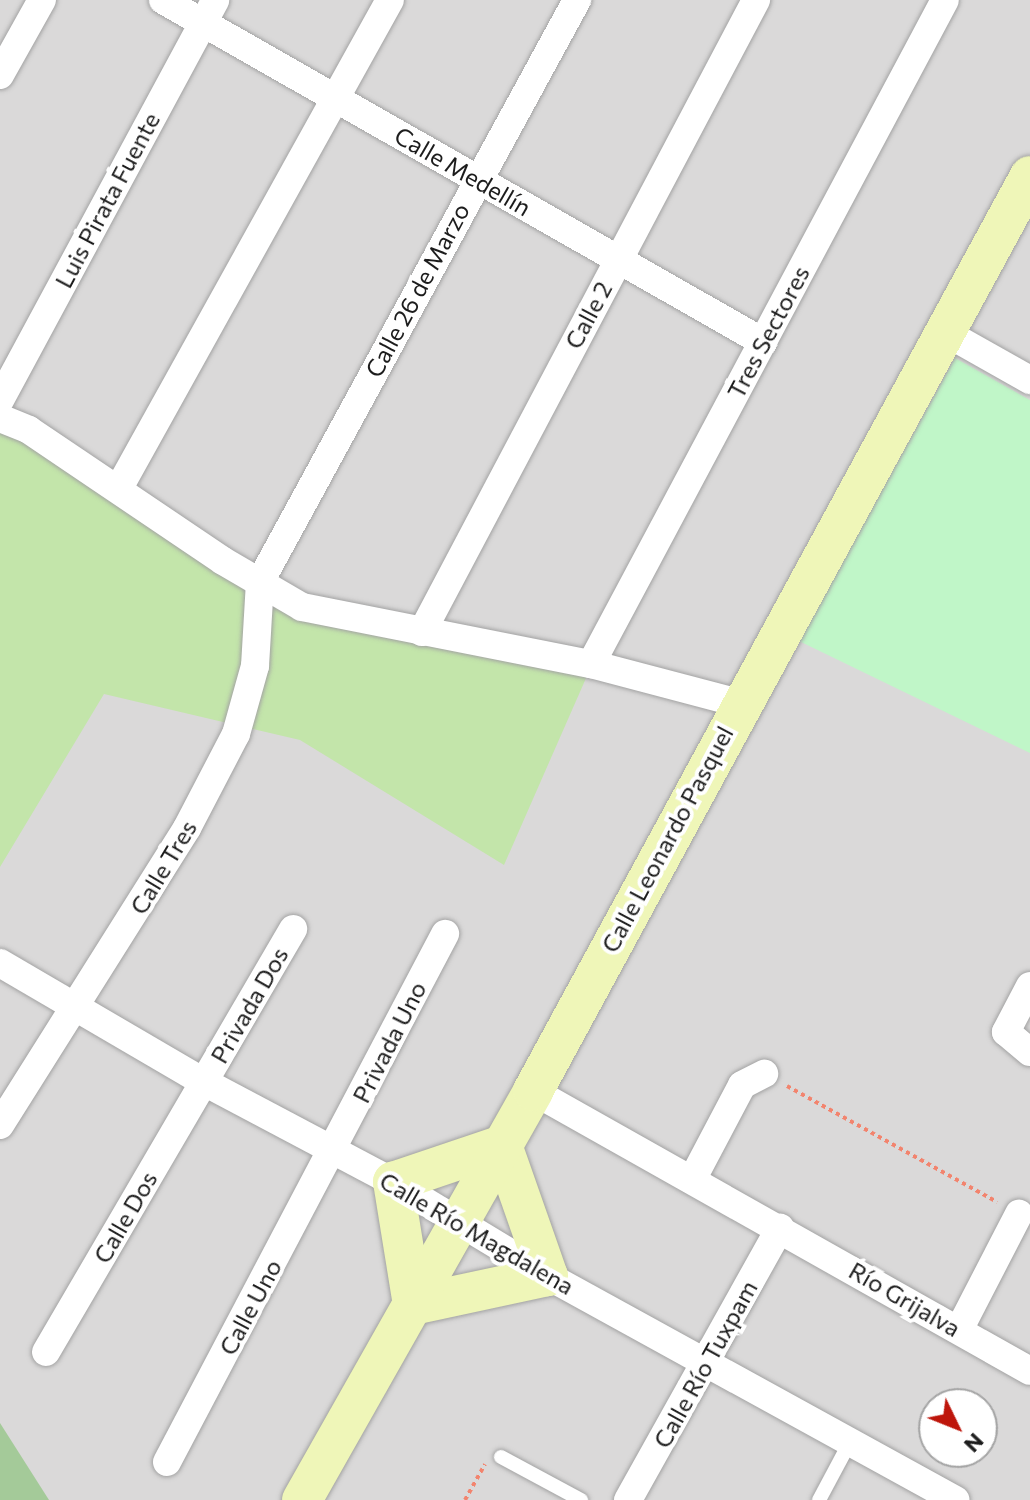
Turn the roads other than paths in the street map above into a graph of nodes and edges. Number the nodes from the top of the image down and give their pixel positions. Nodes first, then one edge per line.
1 (42, 0) edge
2 (163, 0) edge
3 (390, 0) edge
4 (577, 0) edge
5 (756, 0) edge
6 (945, 0) edge
7 (208, 12) edge
8 (0, 75) edge
9 (336, 99) junction
10 (476, 180) junction
11 (1025, 195) edge
12 (618, 258) junction
13 (943, 331) junction
14 (763, 342) junction
15 (1030, 380) edge
16 (0, 400) edge
17 (0, 418) edge
18 (119, 488) junction
19 (260, 582) junction
20 (422, 632) junction
21 (591, 664) junction
22 (739, 703) junction
23 (293, 929) dead end
24 (445, 934) dead end
25 (0, 963) edge
26 (1030, 986) edge
27 (77, 1010) junction
28 (1030, 1052) edge
29 (764, 1074) road end
30 (204, 1082) junction
31 (533, 1091) junction
32 (0, 1125) edge
33 (502, 1145) junction
34 (332, 1151) junction
35 (692, 1180) junction
36 (393, 1182) junction
37 (1019, 1214) road end
38 (459, 1222) junction
39 (780, 1228) junction
40 (548, 1276) junction
41 (413, 1305) junction
42 (959, 1330) junction
43 (46, 1352) dead end
44 (707, 1362) junction
45 (1030, 1371) edge
46 (850, 1442) junction
47 (501, 1457) road end
48 (167, 1462) dead end
49 (302, 1500) edge
50 (581, 1500) edge
51 (628, 1500) edge
52 (819, 1500) edge
53 (956, 1500) edge

1 - 8 street
2 - 7 street, Calle Medellín
3 - 9 street
4 - 10 street, Calle 26 de Marzo
5 - 12 street, Calle 2
6 - 14 street, Tres Sectores
7 - 9 street, Calle Medellín
7 - 16 street, Luis Pirata Fuente
9 - 10 street, Calle Medellín
9 - 18 street
10 - 12 street, Calle Medellín
10 - 19 street, Calle 26 de Marzo
11 - 13 street, Calle Leonardo Pasquel
12 - 14 street, Calle Medellín
12 - 20 street, Calle 2
13 - 15 street
13 - 22 street, Calle Leonardo Pasquel
14 - 21 street, Tres Sectores
17 - 18 street
18 - 19 street
19 - 20 street
19 - 27 street, Calle Tres
20 - 21 street
21 - 22 street
22 - 31 street, Calle Leonardo Pasquel
23 - 30 street, Privada Dos
24 - 34 street, Privada Uno
25 - 27 street, Calle Río Magdalena
26 - 28 street
27 - 30 street, Calle Río Magdalena
27 - 32 street, Calle Tres
29 - 35 street
30 - 34 street, Calle Río Magdalena
30 - 43 street, Calle Dos
31 - 33 street, Calle Leonardo Pasquel
31 - 35 street, Río Grijalva
33 - 36 street
33 - 38 street, Calle Leonardo Pasquel
33 - 40 street
34 - 36 street, Calle Río Magdalena
34 - 48 street, Calle Uno
35 - 39 street, Río Grijalva
36 - 38 street, Calle Río Magdalena
36 - 41 street
37 - 42 street
38 - 40 street, Calle Río Magdalena
38 - 41 street, Calle Leonardo Pasquel
39 - 42 street, Río Grijalva
39 - 44 street, Calle Río Tuxpam
40 - 41 street
40 - 44 street, Calle Río Magdalena
41 - 49 street, Calle Leonardo Pasquel
42 - 45 street, Río Grijalva
44 - 46 street, Calle Río Magdalena
44 - 51 street, Calle Río Tuxpam
46 - 52 lane
46 - 53 street, Calle Río Magdalena
47 - 50 lane

